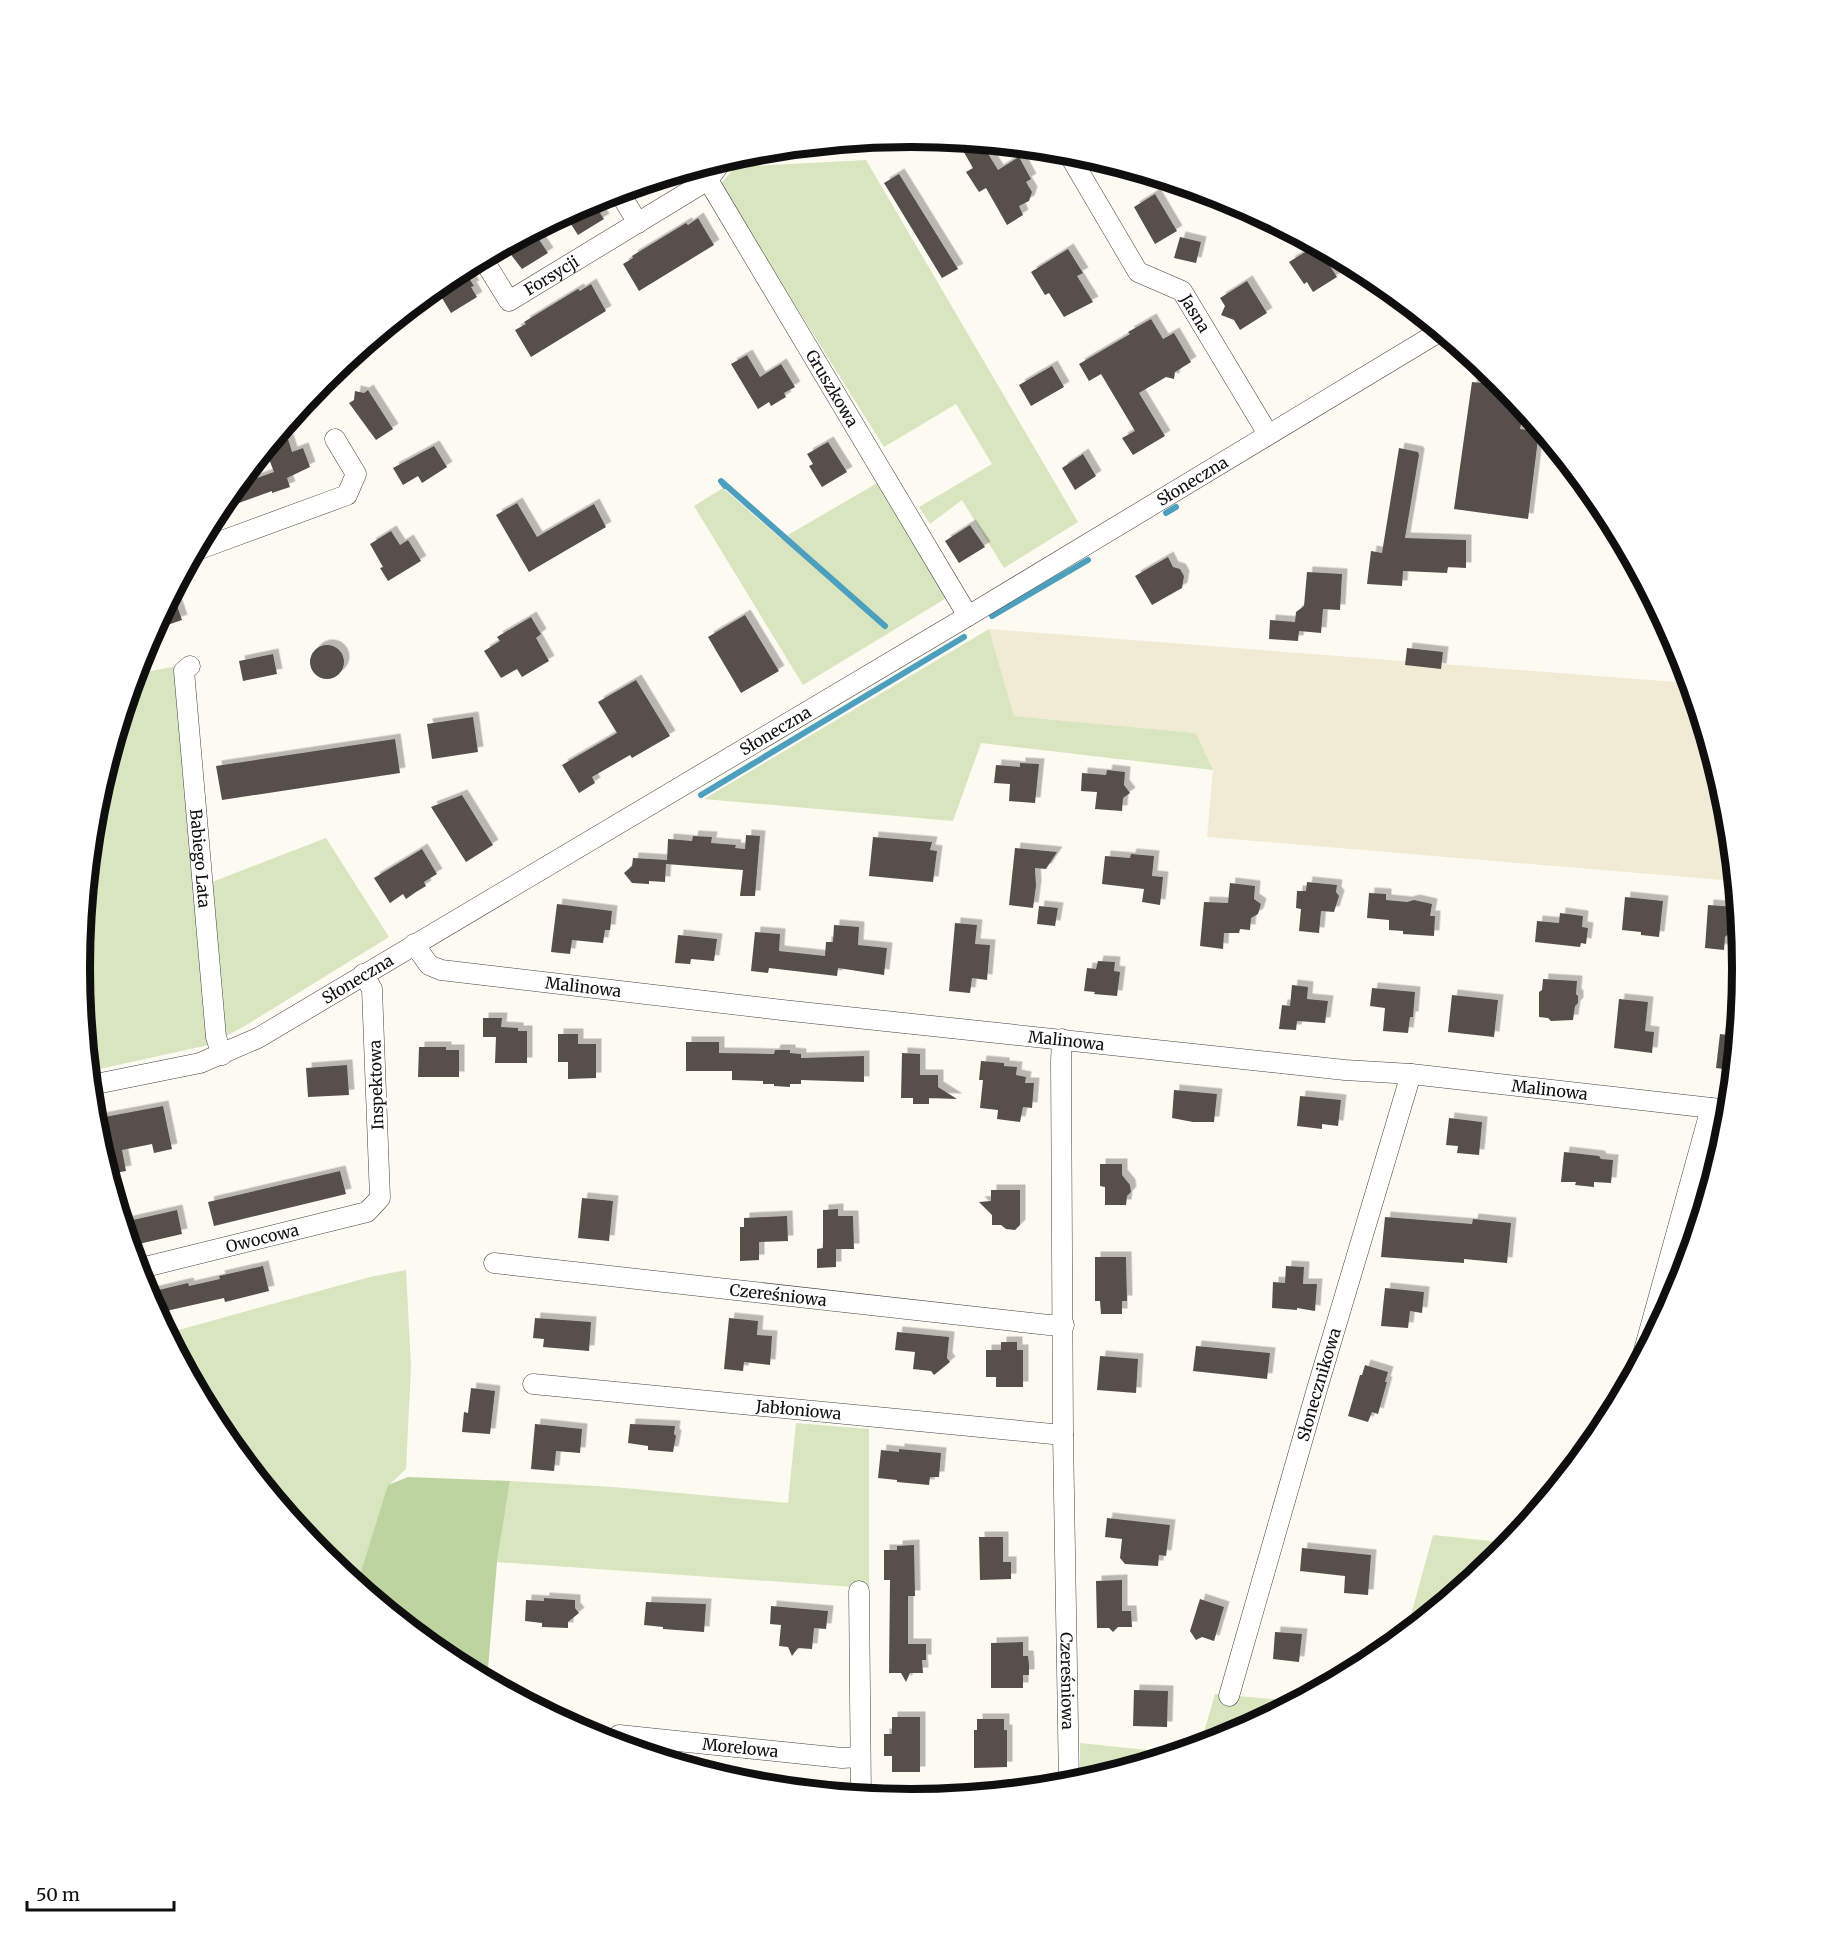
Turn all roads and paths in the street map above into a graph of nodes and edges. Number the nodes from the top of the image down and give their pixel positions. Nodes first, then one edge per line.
1 (1074, 164) edge
2 (714, 171) edge
3 (708, 180) junction
4 (624, 200) edge
5 (638, 223) junction
6 (487, 266) edge
7 (1433, 335) edge
8 (1268, 434) junction
9 (335, 439) dead end
10 (208, 545) edge
11 (968, 616) junction
12 (190, 666) dead end
13 (414, 944) junction
14 (363, 974) junction
15 (1062, 1039) junction
16 (222, 1054) junction
17 (1411, 1074) junction
18 (98, 1084) edge
19 (1720, 1109) edge
20 (1719, 1113) edge
21 (380, 1198) joint
22 (494, 1263) dead end
23 (146, 1267) edge
24 (1656, 1313) edge
25 (1064, 1325) junction
26 (533, 1384) dead end
27 (1063, 1435) junction
28 (859, 1591) dead end
29 (1229, 1696) dead end
30 (619, 1735) dead end
31 (860, 1757) junction
32 (1069, 1774) edge
33 (861, 1788) edge

1 - 8 street, Jasna
2 - 3 street
3 - 5 street, Forsycji
3 - 11 street, Gruszkowa
4 - 5 street
5 - 6 street, Forsycji
7 - 8 street, Słoneczna
8 - 11 street, Słoneczna
9 - 10 street
11 - 13 street, Słoneczna
12 - 16 street, Babiego Lata
13 - 14 street, Słoneczna
13 - 15 street, Malinowa
14 - 16 street, Słoneczna
14 - 21 street, Inspektowa
15 - 17 street, Malinowa
15 - 25 street, Czereśniowa
16 - 18 street, Słoneczna
17 - 19 street, Malinowa
17 - 29 street, Słonecznikowa
20 - 24 street
21 - 23 street, Owocowa
22 - 25 street, Czereśniowa
25 - 27 street, Czereśniowa
26 - 27 street, Jabłoniowa
27 - 32 street, Czereśniowa
28 - 31 street
30 - 31 street, Morelowa
31 - 33 street

